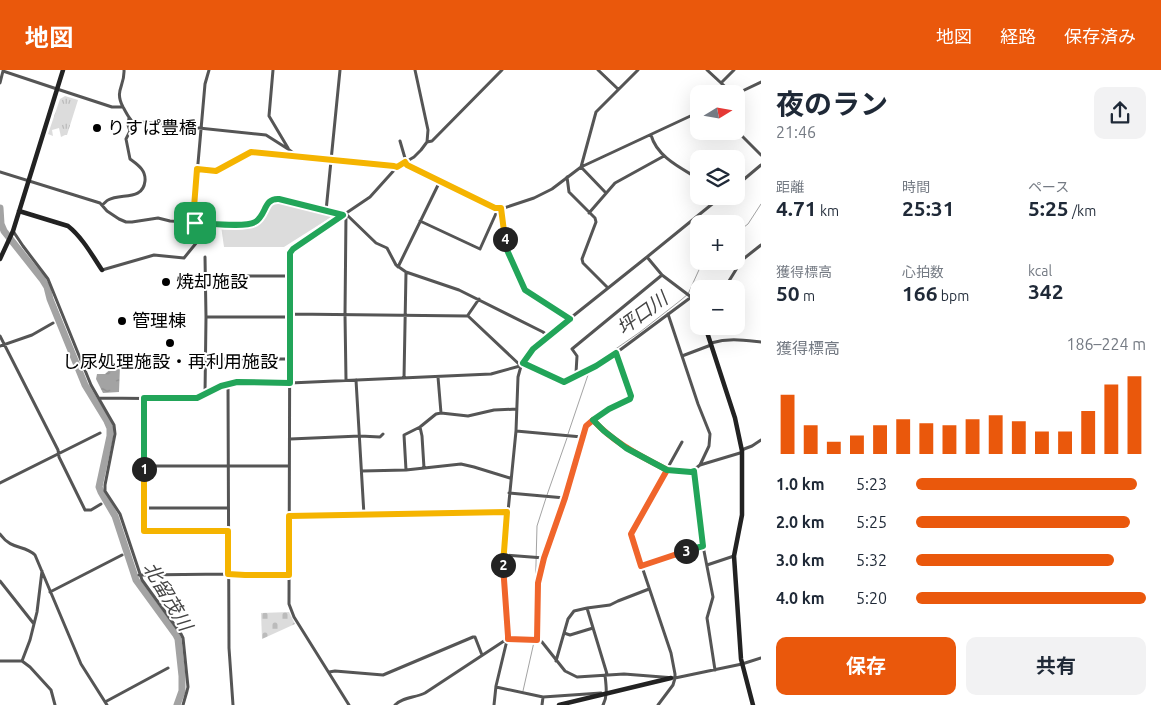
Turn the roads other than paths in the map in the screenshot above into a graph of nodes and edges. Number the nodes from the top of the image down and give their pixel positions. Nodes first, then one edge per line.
1 (3, 70) edge
2 (63, 70) edge
3 (124, 70) edge
4 (210, 70) edge
5 (273, 70) edge
6 (340, 70) edge
7 (415, 70) edge
8 (502, 70) edge
9 (598, 70) edge
10 (638, 70) edge
11 (707, 70) edge
12 (734, 70) edge
13 (761, 82) edge
14 (0, 83) edge
15 (721, 83) junction
16 (723, 85) edge
17 (745, 89) edge
18 (57, 90) junction
19 (618, 90) junction
20 (123, 108) junction
21 (690, 116) edge
22 (129, 118) junction
23 (201, 128) junction
24 (651, 135) junction
25 (745, 139) edge
26 (400, 141) dead end
27 (427, 142) junction
28 (288, 149) junction
29 (761, 155) edge
30 (298, 156) junction
31 (664, 156) junction
32 (331, 160) junction
33 (405, 162) junction
34 (761, 166) edge
35 (397, 167) junction
36 (581, 167) junction
37 (197, 169) junction
38 (0, 172) edge
39 (690, 173) edge
40 (567, 177) junction
41 (745, 179) edge
42 (28, 181) junction
43 (440, 181) junction
44 (606, 193) junction
45 (102, 205) junction
46 (711, 205) edge
47 (500, 208) junction
48 (19, 211) junction
49 (326, 211) junction
50 (589, 213) junction
51 (345, 215) junction
52 (420, 221) junction
53 (195, 223) junction
54 (12, 232) junction
55 (761, 245) edge
56 (205, 257) dead end
57 (647, 257) junction
58 (0, 259) edge
59 (398, 267) junction
60 (102, 270) joint
61 (406, 272) junction
62 (662, 275) junction
63 (206, 276) junction
64 (290, 276) junction
65 (730, 280) edge
66 (608, 288) junction
67 (689, 297) joint
68 (479, 299) junction
69 (668, 314) junction
70 (345, 315) junction
71 (405, 315) junction
72 (290, 316) junction
73 (468, 316) junction
74 (206, 317) junction
75 (570, 319) junction
76 (53, 323) dead end
77 (708, 335) edge
78 (0, 336) edge
79 (548, 336) junction
80 (761, 342) edge
81 (710, 344) junction
82 (2, 345) edge
83 (616, 353) junction
84 (682, 356) junction
85 (206, 359) junction
86 (290, 359) junction
87 (521, 365) junction
88 (578, 376) junction
89 (438, 377) junction
90 (404, 378) junction
91 (346, 380) junction
92 (356, 380) junction
93 (228, 383) junction
94 (290, 383) junction
95 (205, 394) junction
96 (99, 398) junction
97 (144, 398) junction
98 (517, 409) junction
99 (441, 413) junction
100 (593, 420) junction
101 (420, 427) junction
102 (516, 431) junction
103 (100, 433) dead end
104 (383, 434) dead end
105 (360, 436) junction
106 (582, 438) junction
107 (290, 439) junction
108 (761, 440) edge
109 (682, 442) dead end
110 (742, 451) junction
111 (58, 454) junction
112 (700, 465) junction
113 (144, 466) junction
114 (228, 466) junction
115 (289, 466) junction
116 (424, 468) junction
117 (406, 470) junction
118 (667, 470) junction
119 (362, 471) junction
120 (694, 471) junction
121 (510, 478) junction
122 (0, 484) edge
123 (509, 492) junction
124 (565, 498) junction
125 (101, 504) dead end
126 (144, 508) junction
127 (228, 508) junction
128 (507, 512) junction
129 (364, 515) junction
130 (289, 516) junction
131 (228, 531) junction
132 (0, 534) edge
133 (703, 546) junction
134 (122, 555) dead end
135 (503, 555) junction
136 (734, 556) junction
137 (544, 558) junction
138 (707, 565) junction
139 (641, 566) junction
140 (42, 571) junction
141 (228, 574) junction
142 (139, 575) junction
143 (289, 575) junction
144 (0, 582) edge
145 (649, 589) junction
146 (50, 592) junction
147 (587, 608) junction
148 (34, 625) junction
149 (593, 628) junction
150 (564, 633) junction
151 (508, 639) junction
152 (537, 640) junction
153 (482, 655) junction
154 (761, 658) edge
155 (0, 661) edge
156 (22, 661) junction
157 (556, 661) junction
158 (742, 664) junction
159 (168, 668) dead end
160 (715, 670) junction
161 (329, 672) junction
162 (606, 675) junction
163 (673, 678) junction
164 (496, 686) junction
165 (606, 693) junction
166 (543, 697) junction
167 (106, 704) edge
168 (55, 705) edge
169 (183, 705) edge
170 (233, 705) edge
171 (349, 705) edge
172 (395, 705) edge
173 (494, 705) edge
174 (542, 705) edge
175 (559, 705) edge
176 (603, 705) edge
177 (658, 705) edge
178 (753, 705) edge

1 - 14 street
1 - 18 street
2 - 18 street
3 - 20 street
4 - 23 street
5 - 28 street
6 - 32 street
7 - 27 street
8 - 27 street
9 - 19 street
10 - 19 street
11 - 15 street
12 - 15 street
13 - 17 street
15 - 16 street
18 - 20 street
18 - 42 street
19 - 36 street
20 - 22 street
21 - 24 street
22 - 23 street
22 - 45 street
23 - 28 street
23 - 37 street
24 - 31 street
24 - 36 street
25 - 29 street
26 - 33 street
27 - 33 street
28 - 30 street
30 - 32 street
30 - 37 street
31 - 39 street
31 - 44 street
32 - 35 street
32 - 49 street
33 - 35 street
33 - 43 street
34 - 41 street
35 - 51 street
36 - 40 street
36 - 44 street
37 - 53 street
38 - 42 street
40 - 47 street
40 - 50 street
42 - 45 street
42 - 48 street
43 - 47 street
43 - 52 street
44 - 50 street
45 - 53 street
46 - 57 street
47 - 52 street
47 - 75 street
48 - 54 street
48 - 60 street
49 - 51 street
49 - 53 street
50 - 66 street
51 - 59 street
51 - 64 street
51 - 70 street
52 - 59 street
53 - 60 street
54 - 58 street
54 - 96 street
55 - 65 street
56 - 63 street
57 - 62 street
57 - 66 street
59 - 61 street
61 - 68 street
61 - 71 street
62 - 67 street
62 - 88 street
63 - 64 street
63 - 74 street
64 - 72 street
66 - 75 street
67 - 69 street
68 - 73 street
68 - 79 street
69 - 83 street
69 - 84 street
70 - 71 street
70 - 72 street
70 - 91 street
71 - 73 street
71 - 90 street
72 - 74 street
72 - 86 street
73 - 87 street
74 - 85 street
75 - 79 street
76 - 82 street
77 - 81 street
78 - 82 street
79 - 87 street
80 - 81 street
81 - 84 street
81 - 110 street
82 - 111 street
83 - 88 street
83 - 100 street
84 - 112 street
85 - 86 street
85 - 95 street
86 - 94 street
87 - 88 street
87 - 89 street
87 - 98 street
89 - 90 street
89 - 99 street
90 - 92 street
91 - 92 street
91 - 94 street
92 - 105 street
93 - 94 street
93 - 95 street
93 - 114 street
94 - 107 street
95 - 97 street
96 - 97 street
96 - 142 street
97 - 113 street
98 - 99 street
98 - 102 street
99 - 101 street
100 - 106 street
100 - 118 street
101 - 116 street
101 - 117 street
102 - 106 street
102 - 121 street
103 - 111 street
104 - 105 street
105 - 107 street
105 - 119 street
106 - 124 street
107 - 115 street
108 - 110 street
109 - 118 street
110 - 112 street
110 - 136 street
111 - 122 street
111 - 125 street
112 - 120 street
113 - 114 street
113 - 126 street
114 - 115 street
114 - 127 street
115 - 130 street
116 - 117 street
116 - 121 street
117 - 119 street
118 - 120 street
118 - 139 street
119 - 129 street
120 - 133 street
121 - 123 street
123 - 124 street
123 - 128 street
124 - 137 street
126 - 127 street
126 - 131 street
127 - 131 street
128 - 129 street
128 - 135 street
129 - 130 street
130 - 143 street
131 - 141 street
132 - 140 street
133 - 138 street
133 - 139 street
134 - 146 street
135 - 137 street
135 - 151 street
136 - 138 street
136 - 158 street
137 - 152 street
138 - 160 street
139 - 145 street
140 - 146 street
140 - 148 street
141 - 142 street
141 - 143 street
141 - 170 street
142 - 169 street
143 - 161 street
144 - 148 street
145 - 147 street
145 - 163 street
146 - 167 street
147 - 149 street
147 - 150 street
148 - 156 street
149 - 150 street
149 - 162 street
150 - 157 street
151 - 152 street
151 - 153 street
151 - 164 street
152 - 157 street
153 - 161 street
153 - 172 street
154 - 158 street
155 - 156 street
156 - 168 street
157 - 162 street
158 - 160 street
158 - 178 street
159 - 167 street
160 - 163 street
161 - 171 street
162 - 163 street
162 - 165 street
163 - 165 street
163 - 177 street
164 - 166 street
164 - 173 street
165 - 166 street
165 - 175 street
165 - 176 street
166 - 174 street

